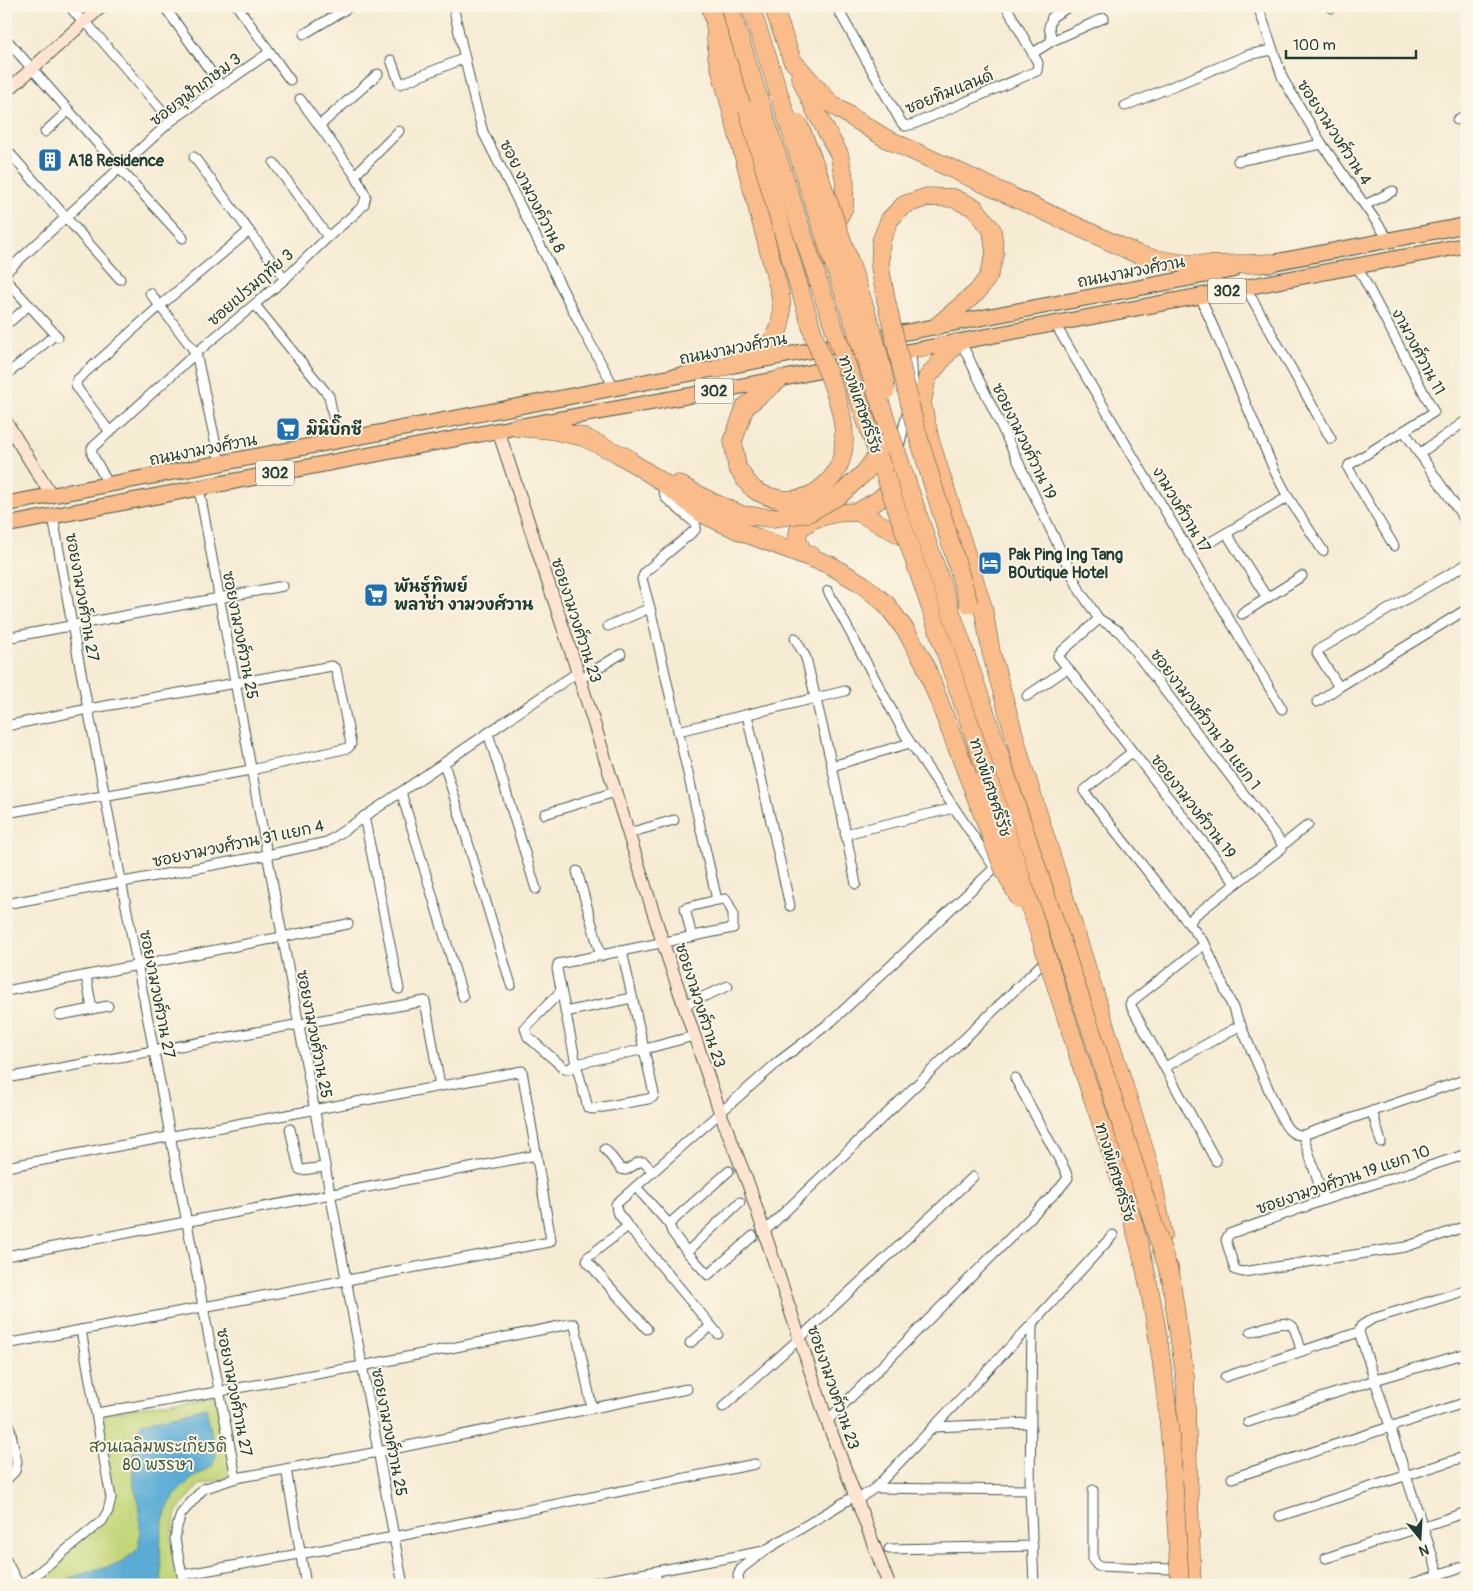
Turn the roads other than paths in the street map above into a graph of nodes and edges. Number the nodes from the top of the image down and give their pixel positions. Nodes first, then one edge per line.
1 (69, 6) edge
2 (102, 6) edge
3 (164, 6) edge
4 (237, 6) edge
5 (351, 6) edge
6 (453, 6) edge
7 (729, 6) edge
8 (750, 6) edge
9 (773, 6) edge
10 (836, 6) edge
11 (1006, 6) edge
12 (1070, 6) edge
13 (1258, 6) edge
14 (712, 14) edge
15 (1104, 18) dead end
16 (84, 21) junction
17 (304, 34) dead end
18 (6, 39) edge
19 (1052, 41) junction
20 (1272, 50) junction
21 (270, 52) junction
22 (1033, 53) junction
23 (464, 58) junction
24 (391, 60) dead end
25 (792, 60) junction
26 (769, 62) junction
27 (33, 69) junction
28 (378, 74) dead end
29 (290, 80) dead end
30 (221, 86) junction
31 (6, 92) edge
32 (300, 99) dead end
33 (1125, 106) dead end
34 (69, 110) junction
35 (1467, 114) edge
36 (1456, 120) dead end
37 (171, 121) junction
38 (319, 126) junction
39 (399, 131) dead end
40 (45, 132) dead end
41 (1322, 144) junction
42 (6, 149) edge
43 (194, 157) dead end
44 (1238, 162) dead end
45 (274, 163) dead end
46 (120, 169) junction
47 (355, 175) junction
48 (1393, 191) dead end
49 (1365, 205) junction
50 (66, 219) junction
51 (1467, 224) edge
52 (249, 231) junction
53 (328, 237) junction
54 (183, 238) dead end
55 (1389, 240) junction
56 (1466, 247) edge
57 (1270, 263) junction
58 (1357, 266) junction
59 (8, 267) edge
60 (285, 279) junction
61 (6, 280) edge
62 (120, 280) dead end
63 (1246, 288) junction
64 (150, 292) dead end
65 (1200, 296) junction
66 (30, 305) junction
67 (161, 305) junction
68 (255, 305) junction
69 (12, 322) dead end
70 (1055, 324) junction
71 (937, 326) junction
72 (958, 342) junction
73 (846, 344) junction
74 (911, 352) junction
75 (196, 353) junction
76 (718, 369) junction
77 (6, 375) edge
78 (780, 380) junction
79 (615, 388) junction
80 (1467, 420) edge
81 (6, 422) edge
82 (516, 427) junction
83 (498, 430) junction
84 (1404, 431) junction
85 (110, 432) junction
86 (1330, 439) dead end
87 (338, 440) junction
88 (617, 453) junction
89 (1419, 454) junction
90 (220, 463) junction
91 (900, 479) junction
92 (660, 481) junction
93 (109, 485) junction
94 (199, 488) junction
95 (52, 496) junction
96 (1288, 497) junction
97 (6, 504) edge
98 (858, 512) junction
99 (53, 516) junction
100 (1467, 523) edge
101 (6, 525) edge
102 (1227, 534) junction
103 (1209, 543) dead end
104 (1394, 546) dead end
105 (922, 547) junction
106 (1323, 551) dead end
107 (1467, 564) edge
108 (830, 565) junction
109 (1302, 576) dead end
110 (283, 586) dead end
111 (828, 591) dead end
112 (219, 598) junction
113 (1267, 598) junction
114 (650, 608) junction
115 (1467, 608) edge
116 (1242, 614) dead end
117 (1099, 619) junction
118 (72, 625) junction
119 (608, 626) dead end
120 (6, 638) edge
121 (795, 638) dead end
122 (990, 650) junction
123 (621, 654) dead end
124 (1068, 668) junction
125 (579, 676) junction
126 (235, 684) junction
127 (1001, 685) junction
128 (1339, 687) junction
129 (971, 688) junction
130 (845, 691) dead end
131 (1027, 696) dead end
132 (816, 698) junction
133 (1317, 702) dead end
134 (1282, 709) dead end
135 (88, 710) junction
136 (748, 715) junction
137 (6, 726) edge
138 (678, 730) junction
139 (488, 733) junction
140 (910, 743) junction
141 (1132, 752) junction
142 (444, 763) junction
143 (832, 766) junction
144 (251, 770) junction
145 (401, 792) junction
146 (615, 792) junction
147 (104, 795) junction
148 (954, 808) junction
149 (6, 813) edge
150 (545, 814) dead end
151 (364, 816) junction
152 (674, 820) dead end
153 (1308, 825) dead end
154 (629, 833) junction
155 (845, 834) junction
156 (1020, 845) junction
157 (1283, 845) junction
158 (267, 855) junction
159 (994, 867) junction
160 (577, 872) dead end
161 (121, 882) junction
162 (1236, 883) junction
163 (856, 884) dead end
164 (536, 890) dead end
165 (717, 900) junction
166 (6, 904) edge
167 (790, 906) dead end
168 (348, 924) dead end
169 (1189, 924) junction
170 (1038, 934) junction
171 (692, 937) junction
172 (282, 938) junction
173 (663, 943) junction
174 (1205, 944) junction
175 (622, 951) junction
176 (1053, 952) junction
177 (601, 956) junction
178 (137, 966) junction
179 (86, 976) junction
180 (511, 985) dead end
181 (728, 986) dead end
182 (399, 989) dead end
183 (6, 991) edge
184 (560, 992) junction
185 (463, 997) dead end
186 (632, 998) junction
187 (684, 1005) junction
188 (108, 1006) dead end
189 (92, 1009) junction
190 (565, 1012) junction
191 (60, 1015) dead end
192 (299, 1025) junction
193 (1241, 1025) junction
194 (694, 1036) junction
195 (645, 1049) junction
196 (154, 1050) junction
197 (576, 1064) junction
198 (1165, 1067) junction
199 (6, 1078) edge
200 (1015, 1078) dead end
201 (1467, 1079) edge
202 (440, 1086) junction
203 (315, 1111) junction
204 (1372, 1111) junction
205 (720, 1112) junction
206 (290, 1129) dead end
207 (1303, 1135) junction
208 (170, 1137) junction
209 (1381, 1142) dead end
210 (605, 1149) dead end
211 (1467, 1154) edge
212 (537, 1155) junction
213 (1216, 1161) dead end
214 (6, 1167) edge
215 (324, 1167) junction
216 (729, 1171) dead end
217 (653, 1172) junction
218 (972, 1177) dead end
219 (636, 1187) junction
220 (330, 1194) junction
221 (1324, 1200) junction
222 (740, 1202) dead end
223 (186, 1220) junction
224 (669, 1224) junction
225 (628, 1226) junction
226 (1467, 1226) edge
227 (758, 1234) junction
228 (1112, 1235) dead end
229 (687, 1252) junction
230 (6, 1256) edge
231 (346, 1280) junction
232 (1172, 1281) junction
233 (1467, 1290) edge
234 (203, 1306) junction
235 (1032, 1324) junction
236 (711, 1326) junction
237 (647, 1329) dead end
238 (81, 1330) junction
239 (1251, 1332) dead end
240 (1359, 1332) junction
241 (718, 1334) dead end
242 (800, 1338) junction
243 (690, 1343) dead end
244 (6, 1344) edge
245 (1301, 1350) junction
246 (1467, 1353) edge
247 (362, 1366) junction
248 (1225, 1377) dead end
249 (1375, 1380) junction
250 (687, 1389) dead end
251 (219, 1390) junction
252 (1467, 1402) edge
253 (723, 1407) dead end
254 (592, 1408) junction
255 (6, 1410) edge
256 (97, 1413) junction
257 (827, 1421) junction
258 (1248, 1422) dead end
259 (1031, 1423) junction
260 (932, 1427) junction
261 (1389, 1427) junction
262 (378, 1452) junction
263 (1467, 1456) edge
264 (755, 1464) dead end
265 (286, 1469) junction
266 (1406, 1477) junction
267 (236, 1478) junction
268 (1232, 1478) dead end
269 (6, 1480) edge
270 (875, 1488) junction
271 (1030, 1490) junction
272 (1093, 1490) dead end
273 (856, 1498) junction
274 (1467, 1512) edge
275 (1280, 1516) dead end
276 (1422, 1527) junction
277 (394, 1537) junction
278 (1032, 1546) junction
279 (889, 1549) dead end
280 (764, 1551) junction
281 (301, 1553) junction
282 (1326, 1558) dead end
283 (6, 1560) edge
284 (1467, 1565) edge
285 (1171, 1568) junction
286 (656, 1572) junction
287 (182, 1575) junction
288 (1439, 1575) junction
289 (20, 1585) edge
290 (23, 1585) edge
291 (184, 1585) edge
292 (306, 1585) edge
293 (403, 1585) edge
294 (582, 1585) edge
295 (658, 1585) edge
296 (739, 1585) edge
297 (889, 1585) edge
298 (1034, 1585) edge
299 (1172, 1585) edge
300 (1180, 1585) edge
301 (1192, 1585) edge
302 (1408, 1585) edge
303 (1442, 1585) edge

1 - 16 street
2 - 16 street
3 - 30 street
4 - 21 street
5 - 17 street
6 - 23 street, ซอย งามวงค์วาน 8
7 - 170 highway, ทางพิเศษศรีรัช, bridge
8 - 26 highway, ทางพิเศษศรีรัช
9 - 25 highway
10 - 22 street, ซอยทิมแลนด์
11 - 22 street
12 - 19 street
13 - 20 street, ซอยงามวงศ์วาน 4
14 - 76 highway
14 - 78 highway, bridge
15 - 19 street
16 - 27 street
16 - 37 street
18 - 27 street
19 - 22 street
20 - 33 street
20 - 41 street, ซอยงามวงศ์วาน 4
21 - 29 street
21 - 30 street, ซอยจุฬาเกษม 3
23 - 24 street
23 - 79 street, ซอย งามวงค์วาน 8
25 - 57 highway
25 - 73 highway
26 - 88 highway, bridge
26 - 232 highway, ทางพิเศษศรีรัช, bridge
27 - 31 street
27 - 34 street
28 - 38 street
30 - 37 street, ซอยจุฬาเกษม 3
32 - 38 street, ซอยเปรมฤทัย 3
34 - 40 street
34 - 46 street
35 - 36 street
37 - 46 street, ซอยจุฬาเกษม 3
38 - 47 street, ซอยเปรมฤทัย 3
39 - 47 street
41 - 44 street
41 - 49 street, ซอยงามวงศ์วาน 4
42 - 50 street
43 - 52 street
45 - 53 street
46 - 50 street, ซอยจุฬาเกษม 3
46 - 54 street
47 - 53 street, ซอยเปรมฤทัย 3
48 - 49 street
49 - 55 street, ซอยงามวงศ์วาน 4
50 - 59 street, ซอยจุฬาเกษม 3
50 - 62 street
51 - 55 main road, ถนนงามวงศ์วาน / 302
52 - 60 street
52 - 67 street
53 - 60 street, ซอยเปรมฤทัย 3
55 - 57 main road, ถนนงามวงศ์วาน / 302
56 - 58 main road, 302
57 - 71 main road, ถนนงามวงศ์วาน / 302
58 - 63 main road, 302
58 - 84 street, งามวงศ์วาน 11
60 - 68 street, ซอยเปรมฤทัย 3
61 - 66 street
63 - 65 main road, 302
63 - 86 street
64 - 67 street
65 - 70 main road, 302
65 - 96 street
66 - 69 street
66 - 77 street
67 - 75 street
67 - 85 street
68 - 75 street, ซอยเปรมฤทัย 3
68 - 87 street
70 - 72 main road, 302
70 - 134 street, งามวงศ์วาน 17
71 - 73 main road, ถนนงามวงศ์วาน / 302
71 - 122 highway, bridge
72 - 74 main road, 302
72 - 117 street, ซอยงามวงศ์วาน 19
72 - 122 highway
73 - 76 main road, ถนนงามวงศ์วาน / 302
74 - 78 main road, 302
74 - 91 street
75 - 85 street, ซอยเปรมฤทัย 3
75 - 90 street
76 - 79 main road, ถนนงามวงศ์วาน / 302
78 - 82 main road, 302
79 - 87 main road, ถนนงามวงศ์วาน / 302
80 - 89 street
81 - 95 street
82 - 83 main road, 302
82 - 88 highway
83 - 94 main road, 302
83 - 125 street, ซอยงามวงศ์วาน 23
84 - 89 street
84 - 104 street, งามวงศ์วาน 11
85 - 93 street, ซอยเปรมฤทัย 3
87 - 90 main road, ถนนงามวงศ์วาน / 302
88 - 92 highway
89 - 100 street
90 - 93 main road, ถนนงามวงศ์วาน / 302
91 - 98 highway
91 - 105 street
92 - 108 highway
92 - 114 street
93 - 95 main road, ถนนงามวงศ์วาน / 302
94 - 99 main road, 302
94 - 112 street, ซอยงามวงศ์วาน 25
95 - 97 main road, ถนนงามวงศ์วาน / 302
96 - 102 street
96 - 106 street
98 - 105 highway
98 - 108 highway
99 - 101 main road, 302
99 - 118 street, ซอยงามวงศ์วาน 27
102 - 103 street
102 - 113 street
105 - 129 street
107 - 128 street
108 - 170 highway, bridge
109 - 113 street
110 - 112 street
111 - 140 street
112 - 118 street
112 - 126 street, ซอยงามวงศ์วาน 25
113 - 116 street
114 - 119 street
114 - 138 street
115 - 128 street
117 - 124 street, ซอยงามวงศ์วาน 19
117 - 157 street, ซอยงามวงศ์วาน 19 แยก 1
118 - 120 street
118 - 135 street, ซอยงามวงศ์วาน 27
121 - 132 street
122 - 127 highway
122 - 129 highway
123 - 125 street, ซอยงามวงศ์วาน 31 แยก 4
124 - 131 street
124 - 141 street, ซอยงามวงศ์วาน 19
125 - 139 street, ซอยงามวงศ์วาน 31 แยก 4
125 - 146 street, ซอยงามวงศ์วาน 23
126 - 135 street
126 - 144 street, ซอยงามวงศ์วาน 25
126 - 144 street
127 - 129 highway
127 - 232 highway, bridge
128 - 133 street
129 - 156 street
130 - 132 street
132 - 136 street
132 - 143 street
135 - 137 street
135 - 147 street, ซอยงามวงศ์วาน 27
136 - 138 street
136 - 167 street
138 - 165 street
139 - 142 street, ซอยงามวงศ์วาน 31 แยก 4
139 - 164 street
140 - 143 street
140 - 148 street
141 - 162 street, ซอยงามวงศ์วาน 19
141 - 169 street
142 - 145 street, ซอยงามวงศ์วาน 31 แยก 4
142 - 180 street
143 - 155 street
144 - 147 street
144 - 158 street, ซอยงามวงศ์วาน 25
145 - 151 street, ซอยงามวงศ์วาน 31 แยก 4
145 - 185 street
146 - 150 street
146 - 154 street, ซอยงามวงศ์วาน 23
147 - 149 street
147 - 161 street, ซอยงามวงศ์วาน 27
148 - 155 street
148 - 159 street
151 - 158 street, ซอยงามวงศ์วาน 31 แยก 4
151 - 182 street
152 - 154 street
153 - 157 street
154 - 173 street, ซอยงามวงศ์วาน 23
155 - 163 street
156 - 159 street
156 - 176 street
157 - 162 street
158 - 161 street, ซอยงามวงศ์วาน 31 แยก 4
158 - 172 street, ซอยงามวงศ์วาน 25
159 - 205 street
160 - 177 street
161 - 166 street, ซอยงามวงศ์วาน 31 แยก 4
161 - 178 street, ซอยงามวงศ์วาน 27
162 - 169 street, ซอยงามวงศ์วาน 19
165 - 171 street
165 - 171 street
168 - 172 street
169 - 174 street
170 - 300 highway, ทางพิเศษศรีรัช, bridge
171 - 173 street
172 - 178 street
172 - 192 street, ซอยงามวงศ์วาน 25
173 - 175 street
173 - 187 street, ซอยงามวงศ์วาน 23
174 - 193 street
174 - 198 street
175 - 177 street
175 - 186 street
176 - 227 street
176 - 285 street
177 - 184 street
178 - 179 street
178 - 196 street, ซอยงามวงศ์วาน 27
179 - 183 street
179 - 189 street
181 - 187 street
184 - 190 street
184 - 197 street
186 - 190 street
186 - 195 street
187 - 194 street, ซอยงามวงศ์วาน 23
188 - 189 street
189 - 191 street
190 - 197 street
192 - 196 street
192 - 202 street
192 - 203 street, ซอยงามวงศ์วาน 25
193 - 198 street
193 - 207 street
194 - 195 street
194 - 205 street, ซอยงามวงศ์วาน 23
195 - 197 street
195 - 197 street
196 - 199 street
196 - 208 street, ซอยงามวงศ์วาน 27
198 - 213 street
200 - 257 street
201 - 204 street
202 - 203 street
202 - 212 street
203 - 208 street
203 - 215 street, ซอยงามวงศ์วาน 25
204 - 207 street
204 - 209 street
205 - 217 street
205 - 227 street, ซอยงามวงศ์วาน 23
206 - 215 street
207 - 221 street
208 - 214 street
208 - 223 street, ซอยงามวงศ์วาน 27
210 - 217 street
211 - 221 street, ซอยงามวงศ์วาน 19 แยก 10
212 - 220 street
212 - 231 street
215 - 220 street, ซอยงามวงศ์วาน 25
216 - 224 street
217 - 219 street
218 - 242 street
219 - 224 street
219 - 225 street
220 - 223 street
220 - 231 street, ซอยงามวงศ์วาน 25
221 - 226 street, ซอยงามวงศ์วาน 19 แยก 10
222 - 229 street
223 - 230 street
223 - 234 street, ซอยงามวงศ์วาน 27
224 - 229 street
225 - 236 street
225 - 237 street
227 - 229 street
227 - 242 street, ซอยงามวงศ์วาน 23
228 - 235 street
231 - 234 street
231 - 247 street, ซอยงามวงศ์วาน 25
232 - 301 highway, ทางพิเศษศรีรัช
233 - 240 street
234 - 238 street
234 - 251 street, ซอยงามวงศ์วาน 27
235 - 259 street
235 - 260 street
236 - 241 street
236 - 243 street
238 - 244 street
238 - 256 street
239 - 245 street
240 - 245 street
240 - 249 street
242 - 253 street
242 - 257 street, ซอยงามวงศ์วาน 23
245 - 248 street
246 - 249 street
247 - 251 street
247 - 254 street
247 - 262 street, ซอยงามวงศ์วาน 25
249 - 258 street
249 - 261 street
250 - 254 street, ซอยงามวงศ์วาน 27
251 - 256 street
251 - 267 street, ซอยงามวงศ์วาน 27
252 - 261 street
254 - 262 street, ซอยงามวงศ์วาน 27
255 - 269 street
256 - 290 street
257 - 273 street, ซอยงามวงศ์วาน 23
259 - 260 street
259 - 271 street
260 - 270 street
261 - 266 street
261 - 268 street
262 - 265 street, ซอยงามวงศ์วาน 27
262 - 277 street, ซอยงามวงศ์วาน 25
263 - 266 street
264 - 277 street
265 - 267 street, ซอยงามวงศ์วาน 27
265 - 281 street
266 - 275 street
266 - 276 street
267 - 287 street, ซอยงามวงศ์วาน 27
270 - 271 street
270 - 273 street
271 - 278 street
272 - 285 street
273 - 280 street
273 - 297 street, ซอยงามวงศ์วาน 23
274 - 276 street
276 - 282 street
276 - 288 street
277 - 281 street
277 - 293 street, ซอยงามวงศ์วาน 25
278 - 279 street
278 - 298 street
280 - 286 street
280 - 296 street
281 - 287 street
281 - 292 street
283 - 289 street
284 - 288 street
285 - 299 street
286 - 294 street
286 - 295 street
287 - 291 street, ซอยงามวงศ์วาน 27
288 - 302 street
288 - 303 street

